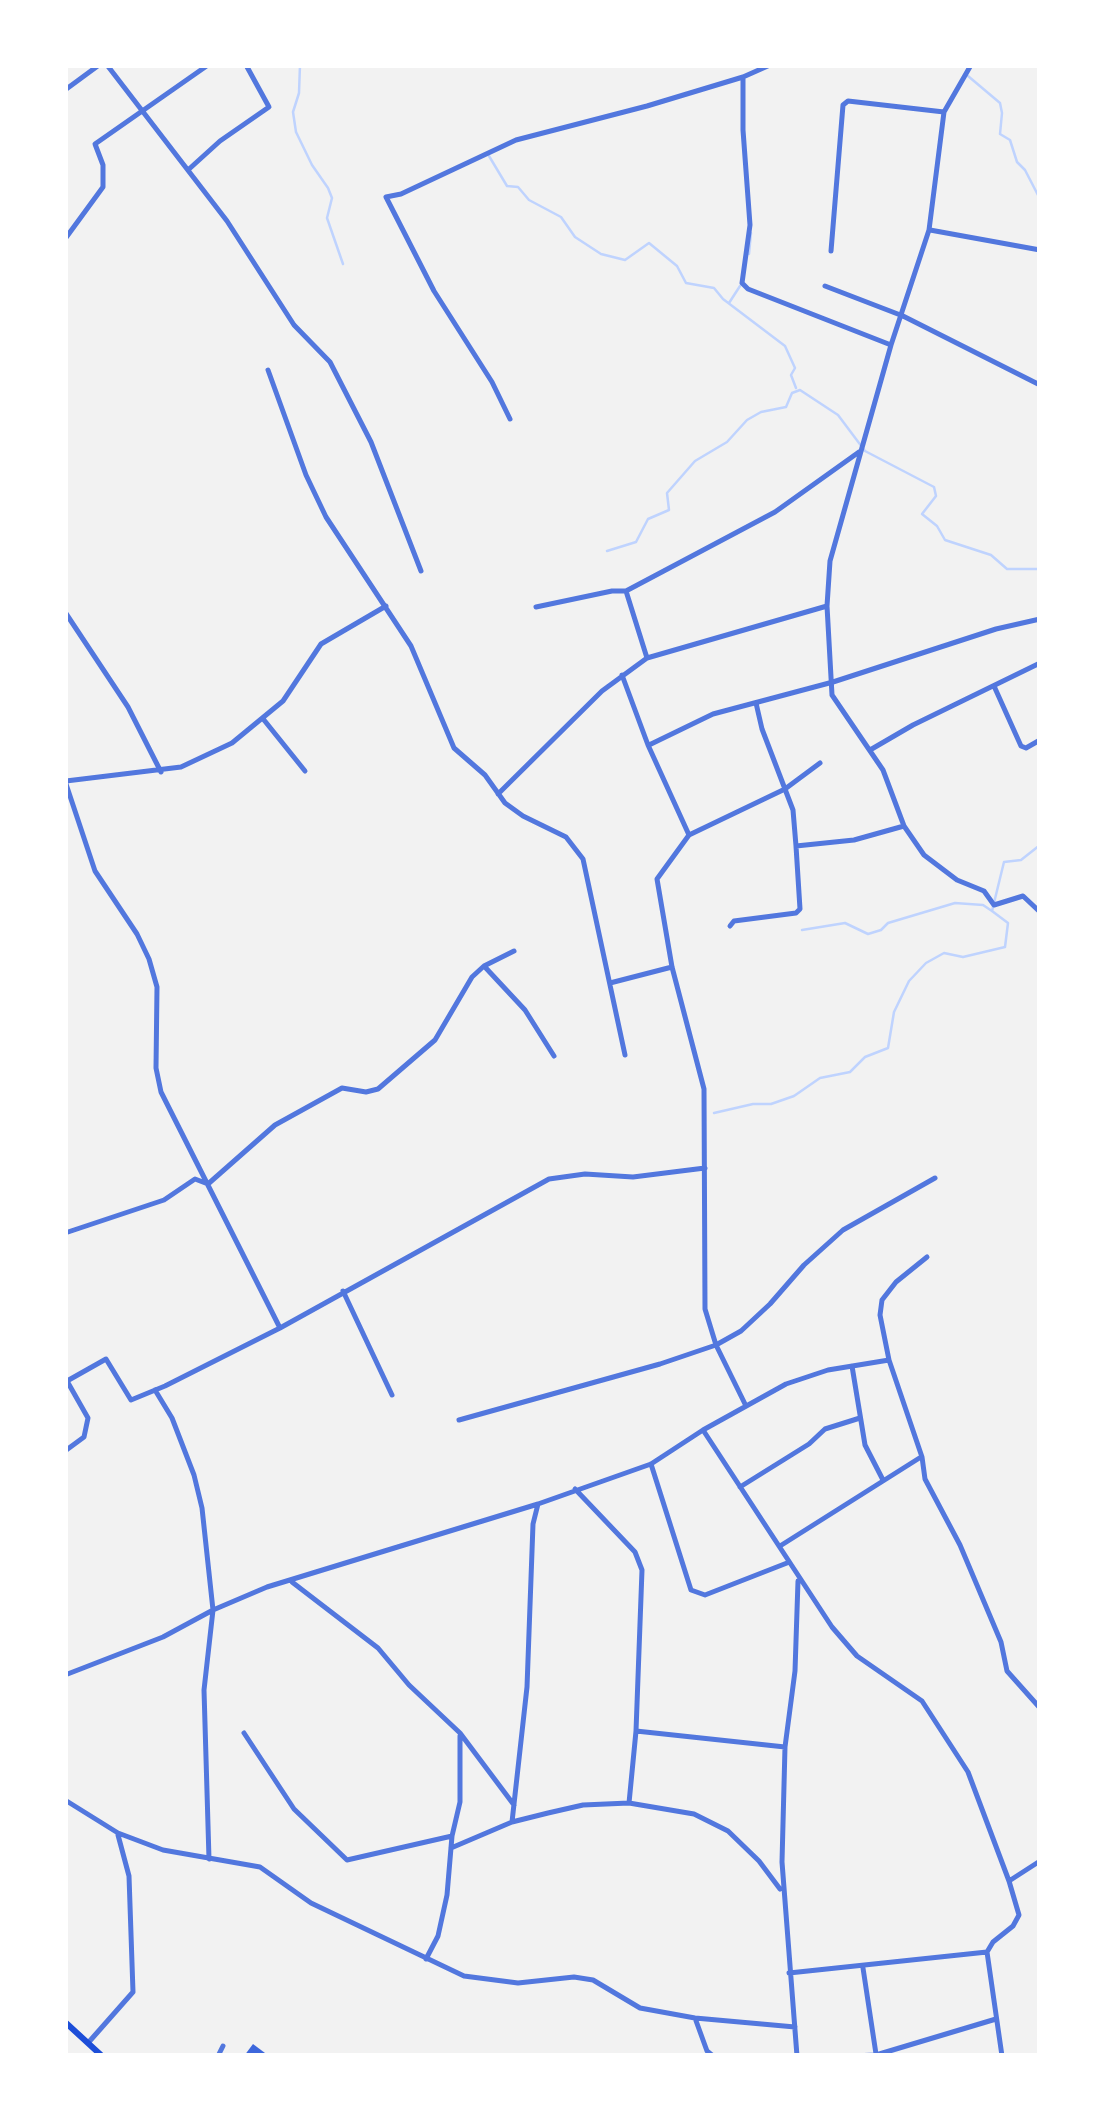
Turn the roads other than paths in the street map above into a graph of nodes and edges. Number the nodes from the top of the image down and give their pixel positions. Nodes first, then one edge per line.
1 (99, 65) edge
2 (108, 65) edge
3 (208, 65) edge
4 (246, 65) edge
5 (770, 65) edge
6 (970, 65) edge
7 (743, 77) junction
8 (65, 90) edge
9 (145, 111) junction
10 (944, 112) junction
11 (188, 170) junction
12 (929, 230) junction
13 (65, 239) edge
14 (1040, 250) edge
15 (831, 251) dead end
16 (824, 286) dead end
17 (902, 316) junction
18 (891, 345) junction
19 (268, 370) dead end
20 (1040, 385) edge
21 (510, 418) dead end
22 (862, 450) junction
23 (421, 571) dead end
24 (626, 591) junction
25 (386, 606) junction
26 (827, 606) junction
27 (536, 607) dead end
28 (65, 612) edge
29 (1040, 618) edge
30 (647, 658) junction
31 (1040, 663) edge
32 (622, 675) junction
33 (834, 682) junction
34 (994, 686) junction
35 (756, 703) junction
36 (264, 720) junction
37 (1040, 740) edge
38 (648, 745) junction
39 (870, 750) junction
40 (820, 763) dead end
41 (306, 771) dead end
42 (161, 772) junction
43 (65, 782) edge
44 (785, 790) junction
45 (498, 794) junction
46 (904, 826) junction
47 (689, 835) junction
48 (796, 846) junction
49 (1040, 912) edge
50 (730, 926) dead end
51 (514, 952) dead end
52 (484, 966) junction
53 (672, 967) junction
54 (610, 983) junction
55 (626, 1055) dead end
56 (554, 1056) dead end
57 (705, 1168) junction
58 (935, 1178) dead end
59 (208, 1184) junction
60 (65, 1233) edge
61 (926, 1257) dead end
62 (343, 1291) junction
63 (280, 1328) junction
64 (716, 1345) junction
65 (889, 1360) junction
66 (852, 1366) junction
67 (156, 1390) junction
68 (392, 1395) dead end
69 (746, 1406) junction
70 (860, 1418) junction
71 (459, 1420) dead end
72 (703, 1430) junction
73 (65, 1451) edge
74 (922, 1457) junction
75 (651, 1464) junction
76 (882, 1480) junction
77 (740, 1486) junction
78 (575, 1489) junction
79 (538, 1504) junction
80 (780, 1546) junction
81 (788, 1562) junction
82 (798, 1578) junction
83 (292, 1582) junction
84 (213, 1610) junction
85 (65, 1674) edge
86 (1040, 1708) edge
87 (636, 1732) junction
88 (244, 1733) dead end
89 (460, 1734) junction
90 (785, 1747) junction
91 (65, 1800) edge
92 (629, 1803) junction
93 (515, 1806) junction
94 (512, 1822) junction
95 (118, 1834) junction
96 (452, 1836) junction
97 (451, 1848) junction
98 (210, 1859) junction
99 (1040, 1862) edge
100 (1010, 1881) junction
101 (782, 1891) junction
102 (987, 1952) junction
103 (426, 1959) junction
104 (863, 1968) junction
105 (789, 1974) junction
106 (695, 2018) junction
107 (996, 2019) junction
108 (65, 2022) edge
109 (795, 2028) junction
110 (88, 2044) junction
111 (223, 2046) dead end
112 (102, 2056) edge
113 (218, 2056) edge
114 (712, 2056) edge
115 (797, 2056) edge
116 (852, 2056) edge
117 (876, 2056) edge
118 (1002, 2056) edge

1 - 8 street
2 - 9 street
3 - 9 street
4 - 11 street
5 - 7 street
6 - 10 street
7 - 18 street
7 - 21 street
9 - 11 street
9 - 13 street
10 - 12 street
10 - 15 street
11 - 23 street
12 - 14 street
12 - 17 street
16 - 17 street
17 - 18 street
17 - 20 street
18 - 22 street
19 - 25 street
22 - 24 street
22 - 26 street
24 - 27 street
24 - 30 street
25 - 36 street
25 - 45 street
26 - 30 street
26 - 33 street
28 - 42 street
29 - 33 street
30 - 32 street
31 - 34 street
32 - 38 street
32 - 45 street
33 - 35 street
33 - 39 street
34 - 37 street
34 - 39 street
35 - 38 street
35 - 44 street
36 - 41 street
36 - 42 street
38 - 47 street
39 - 46 street
40 - 44 street
42 - 43 street
43 - 59 street
44 - 47 street
44 - 48 street
45 - 54 street
46 - 48 street
46 - 49 street
47 - 53 street
48 - 50 street
51 - 52 street
52 - 56 street
52 - 59 street
53 - 54 street
53 - 57 street
54 - 55 street
57 - 62 street
57 - 64 street
58 - 64 street
59 - 60 street
59 - 63 street
61 - 65 street
62 - 63 street
62 - 68 street
63 - 67 street
64 - 69 street
64 - 71 street
65 - 66 street
65 - 74 street
66 - 69 street
66 - 70 street
67 - 73 street
67 - 84 street
69 - 72 street
70 - 76 street
70 - 77 street
72 - 75 street
72 - 77 street
74 - 76 street
74 - 86 street
75 - 78 street
75 - 81 street
76 - 80 street
77 - 80 street
78 - 79 street
78 - 87 street
79 - 83 street
79 - 93 street
80 - 81 street
81 - 82 street
82 - 90 street
82 - 100 street
83 - 84 street
83 - 89 street
84 - 85 street
84 - 98 street
87 - 90 street
87 - 92 street
88 - 96 street
89 - 93 street
89 - 96 street
90 - 101 street
91 - 95 street
92 - 94 street
92 - 101 street
93 - 94 street
94 - 97 street
95 - 98 street
95 - 110 street
96 - 97 street
97 - 103 street
98 - 103 street
99 - 100 street
100 - 102 street
101 - 105 street
102 - 104 street
102 - 107 street
103 - 106 street
104 - 105 street
104 - 117 street
105 - 109 street
106 - 109 street
106 - 114 street
107 - 117 street
107 - 118 street
108 - 110 main road
109 - 115 street
110 - 112 main road
111 - 113 street
116 - 117 street

